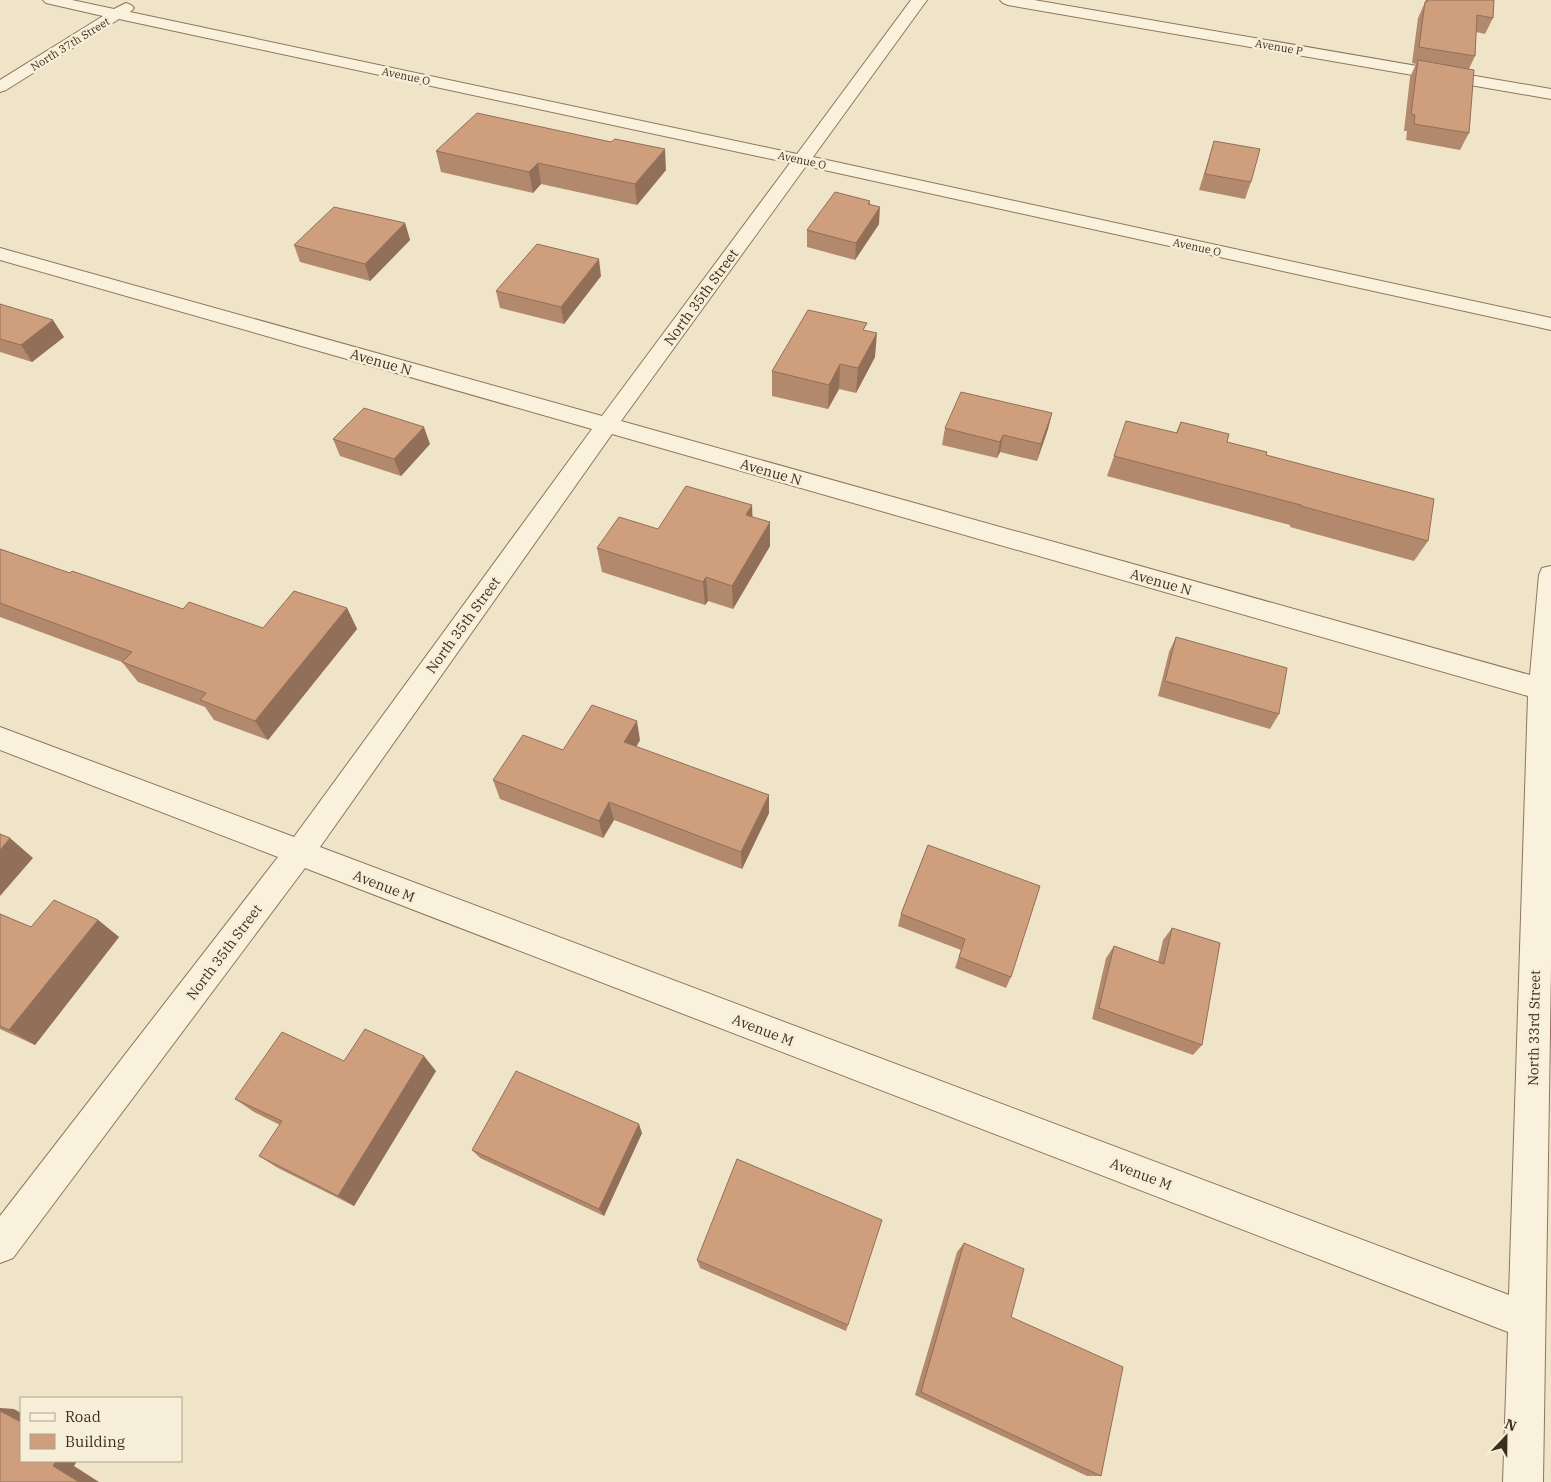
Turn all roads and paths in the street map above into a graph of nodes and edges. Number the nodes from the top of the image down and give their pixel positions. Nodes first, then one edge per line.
1 (52, 0) edge
2 (139, 0) edge
3 (919, 0) edge
4 (1008, 0) edge
5 (116, 14) junction
6 (0, 88) edge
7 (1551, 94) edge
8 (802, 160) junction
9 (0, 254) edge
10 (1551, 324) edge
11 (606, 426) junction
12 (1551, 575) edge
13 (1542, 689) junction
14 (0, 738) edge
15 (299, 853) junction
16 (0, 1245) edge
17 (1526, 1320) junction
18 (1523, 1482) edge

1 - 5 street, Avenue O
2 - 5 street, North 37th Street
3 - 8 street, North 35th Street
4 - 7 street, Avenue P
5 - 6 street, North 37th Street
5 - 8 street, Avenue O
8 - 10 street, Avenue O
8 - 11 street, North 35th Street
9 - 11 street, Avenue N
11 - 13 street, Avenue N
11 - 15 street, North 35th Street
12 - 13 street, North 33rd Street
13 - 17 street, North 33rd Street
14 - 15 street, Avenue M
15 - 16 street, North 35th Street
15 - 17 street, Avenue M
17 - 18 street, North 33rd Street

